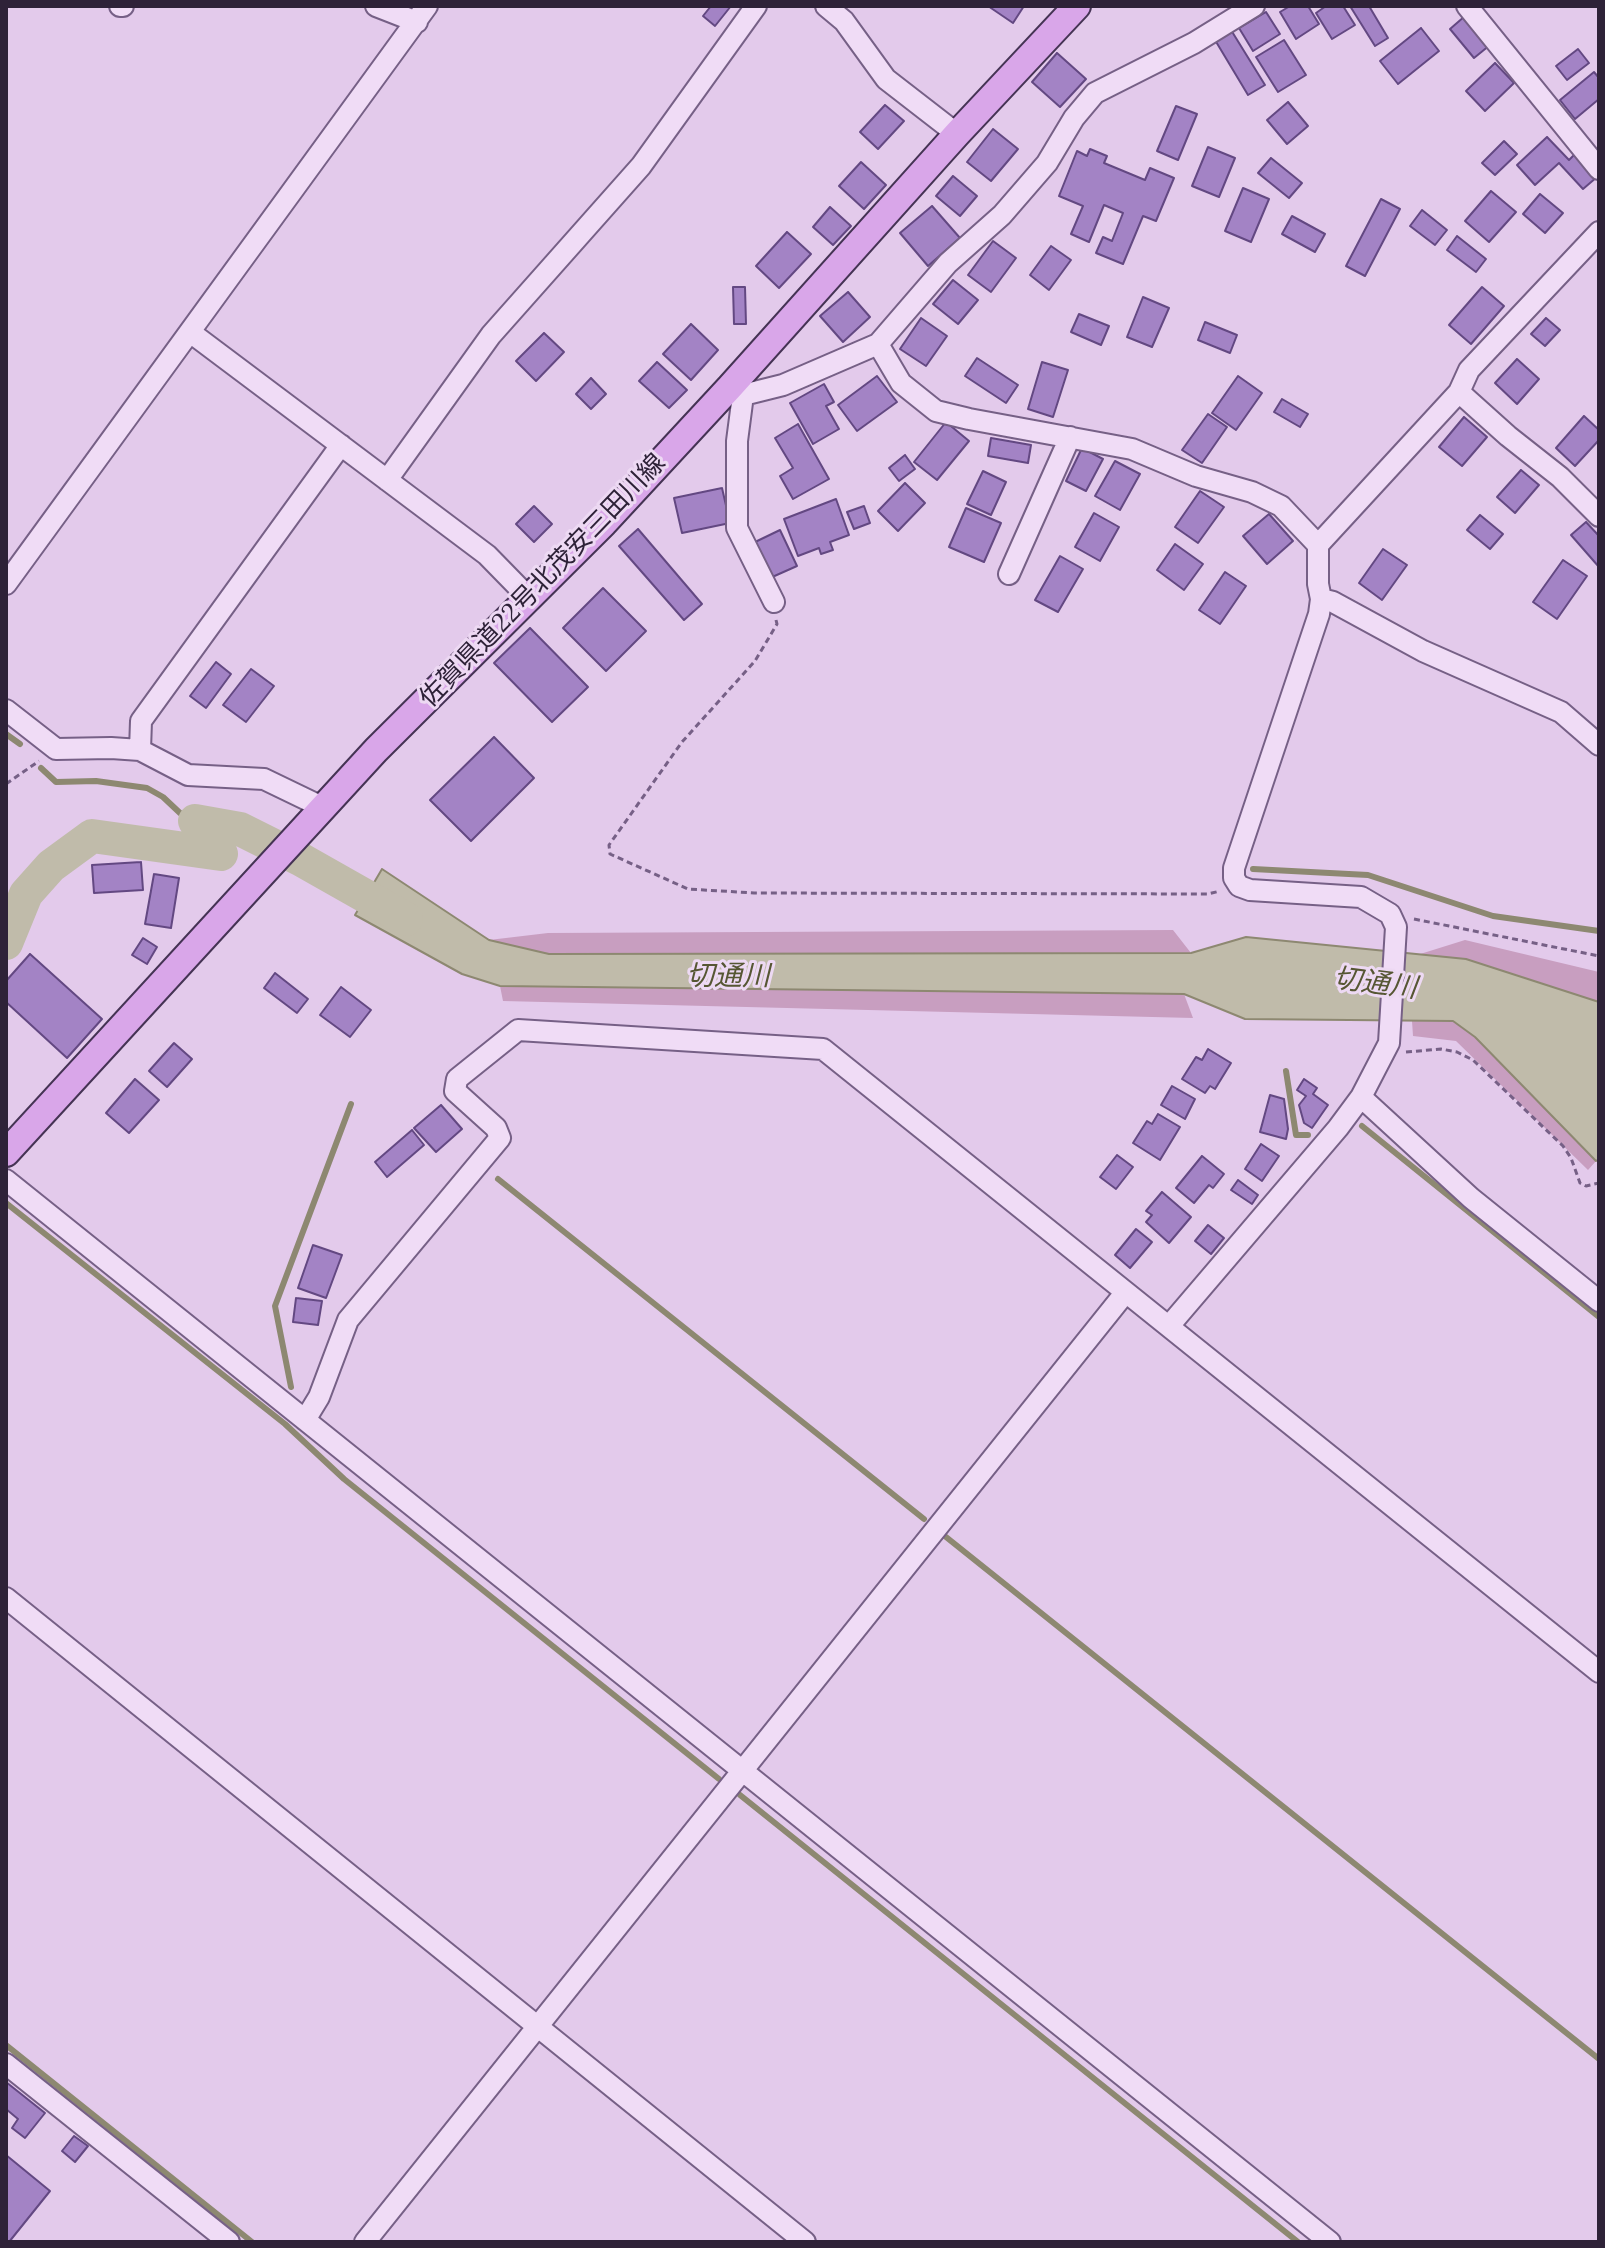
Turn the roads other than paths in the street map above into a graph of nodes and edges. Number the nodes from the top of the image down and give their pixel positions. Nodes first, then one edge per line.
1 (376, 6) edge
2 (756, 6) edge
3 (826, 6) edge
4 (1077, 6) edge
5 (1254, 6) edge
6 (1467, 6) edge
7 (422, 14) edge
8 (957, 134) junction
9 (1599, 169) edge
10 (1599, 232) edge
11 (190, 332) junction
12 (878, 344) junction
13 (736, 391) junction
14 (1459, 392) junction
15 (1070, 437) junction
16 (341, 445) junction
17 (387, 480) junction
18 (1599, 516) edge
19 (1318, 545) junction
20 (1009, 574) dead end
21 (6, 584) edge
22 (529, 598) junction
23 (1321, 599) junction
24 (774, 602) road end
25 (6, 710) edge
26 (1599, 745) edge
27 (140, 750) junction
28 (318, 812) junction
29 (1361, 1097) junction
30 (6, 1153) edge
31 (6, 1180) edge
32 (1125, 1293) junction
33 (1599, 1301) edge
34 (1169, 1326) junction
35 (305, 1420) junction
36 (6, 1598) edge
37 (1599, 1672) edge
38 (743, 1770) junction
39 (537, 2027) junction
40 (6, 2064) edge
41 (229, 2242) edge
42 (365, 2242) edge
43 (805, 2242) edge
44 (1330, 2242) edge

1 - 7 street
2 - 17 street
3 - 8 street
4 - 8 main road, 佐賀県道22号北茂安三田川線
5 - 12 street
6 - 9 street
7 - 11 street
8 - 13 main road, 佐賀県道22号北茂安三田川線
10 - 14 street
11 - 16 street
11 - 21 street
12 - 13 street
12 - 15 street
13 - 22 main road, 佐賀県道22号北茂安三田川線
13 - 24 street
14 - 18 street
14 - 19 street
15 - 19 street
15 - 20 street
16 - 17 street
16 - 27 street
17 - 22 street
19 - 23 street
22 - 28 main road, 佐賀県道22号北茂安三田川線
23 - 26 street
23 - 29 street
25 - 27 street
27 - 28 street
28 - 30 main road, 佐賀県道22号北茂安三田川線
29 - 33 street
29 - 34 street
31 - 35 street
32 - 34 street
32 - 35 street
32 - 38 street
34 - 37 street
35 - 38 street
36 - 39 street
38 - 39 street
38 - 44 street
39 - 42 street
39 - 43 street
40 - 41 street

